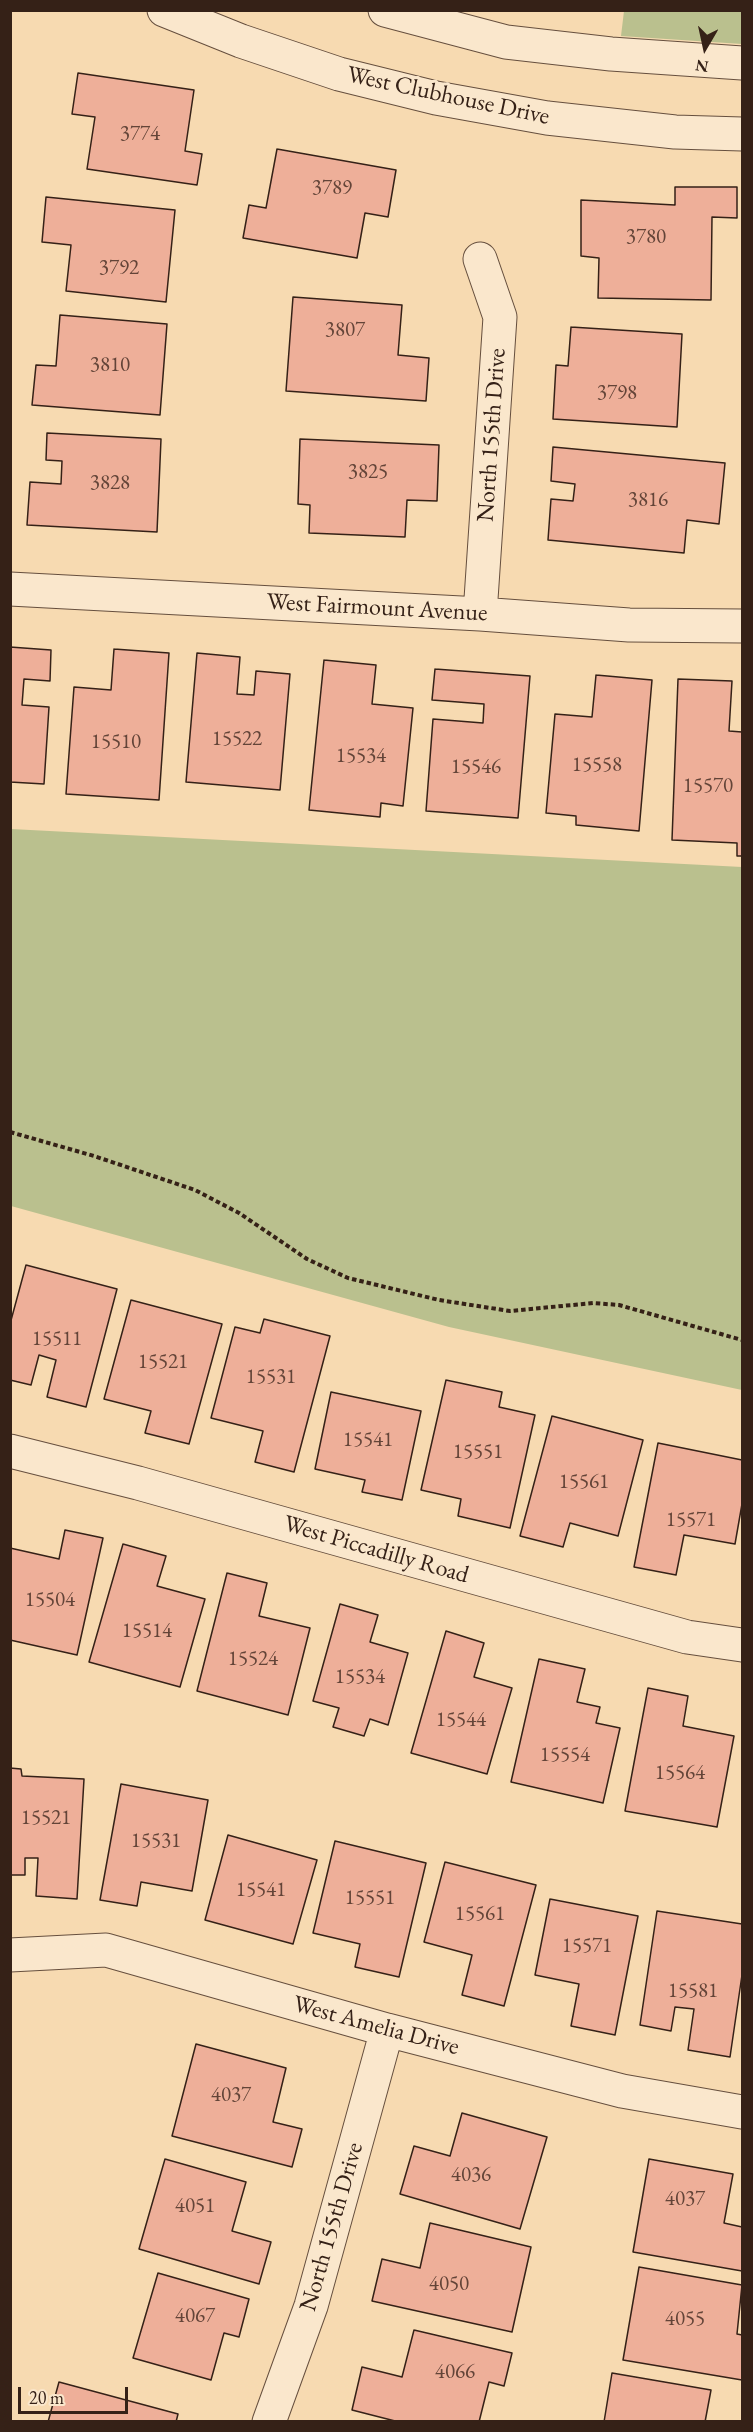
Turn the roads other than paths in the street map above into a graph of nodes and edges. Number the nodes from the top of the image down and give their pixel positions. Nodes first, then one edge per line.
1 (164, 10) edge
2 (385, 10) edge
3 (742, 63) edge
4 (742, 134) edge
5 (480, 259) dead end
6 (10, 589) edge
7 (480, 614) junction
8 (742, 626) edge
9 (10, 1451) edge
10 (742, 1645) edge
11 (10, 1955) edge
12 (387, 2030) junction
13 (742, 2112) edge
14 (269, 2421) edge

1 - 4 street, West Clubhouse Drive
2 - 3 street
5 - 7 street, North 155th Drive
6 - 7 street, West Fairmount Avenue
7 - 8 street, West Fairmount Avenue
9 - 10 street, West Piccadilly Road
11 - 12 street, West Amelia Drive
12 - 13 street, West Amelia Drive
12 - 14 street, North 155th Drive

